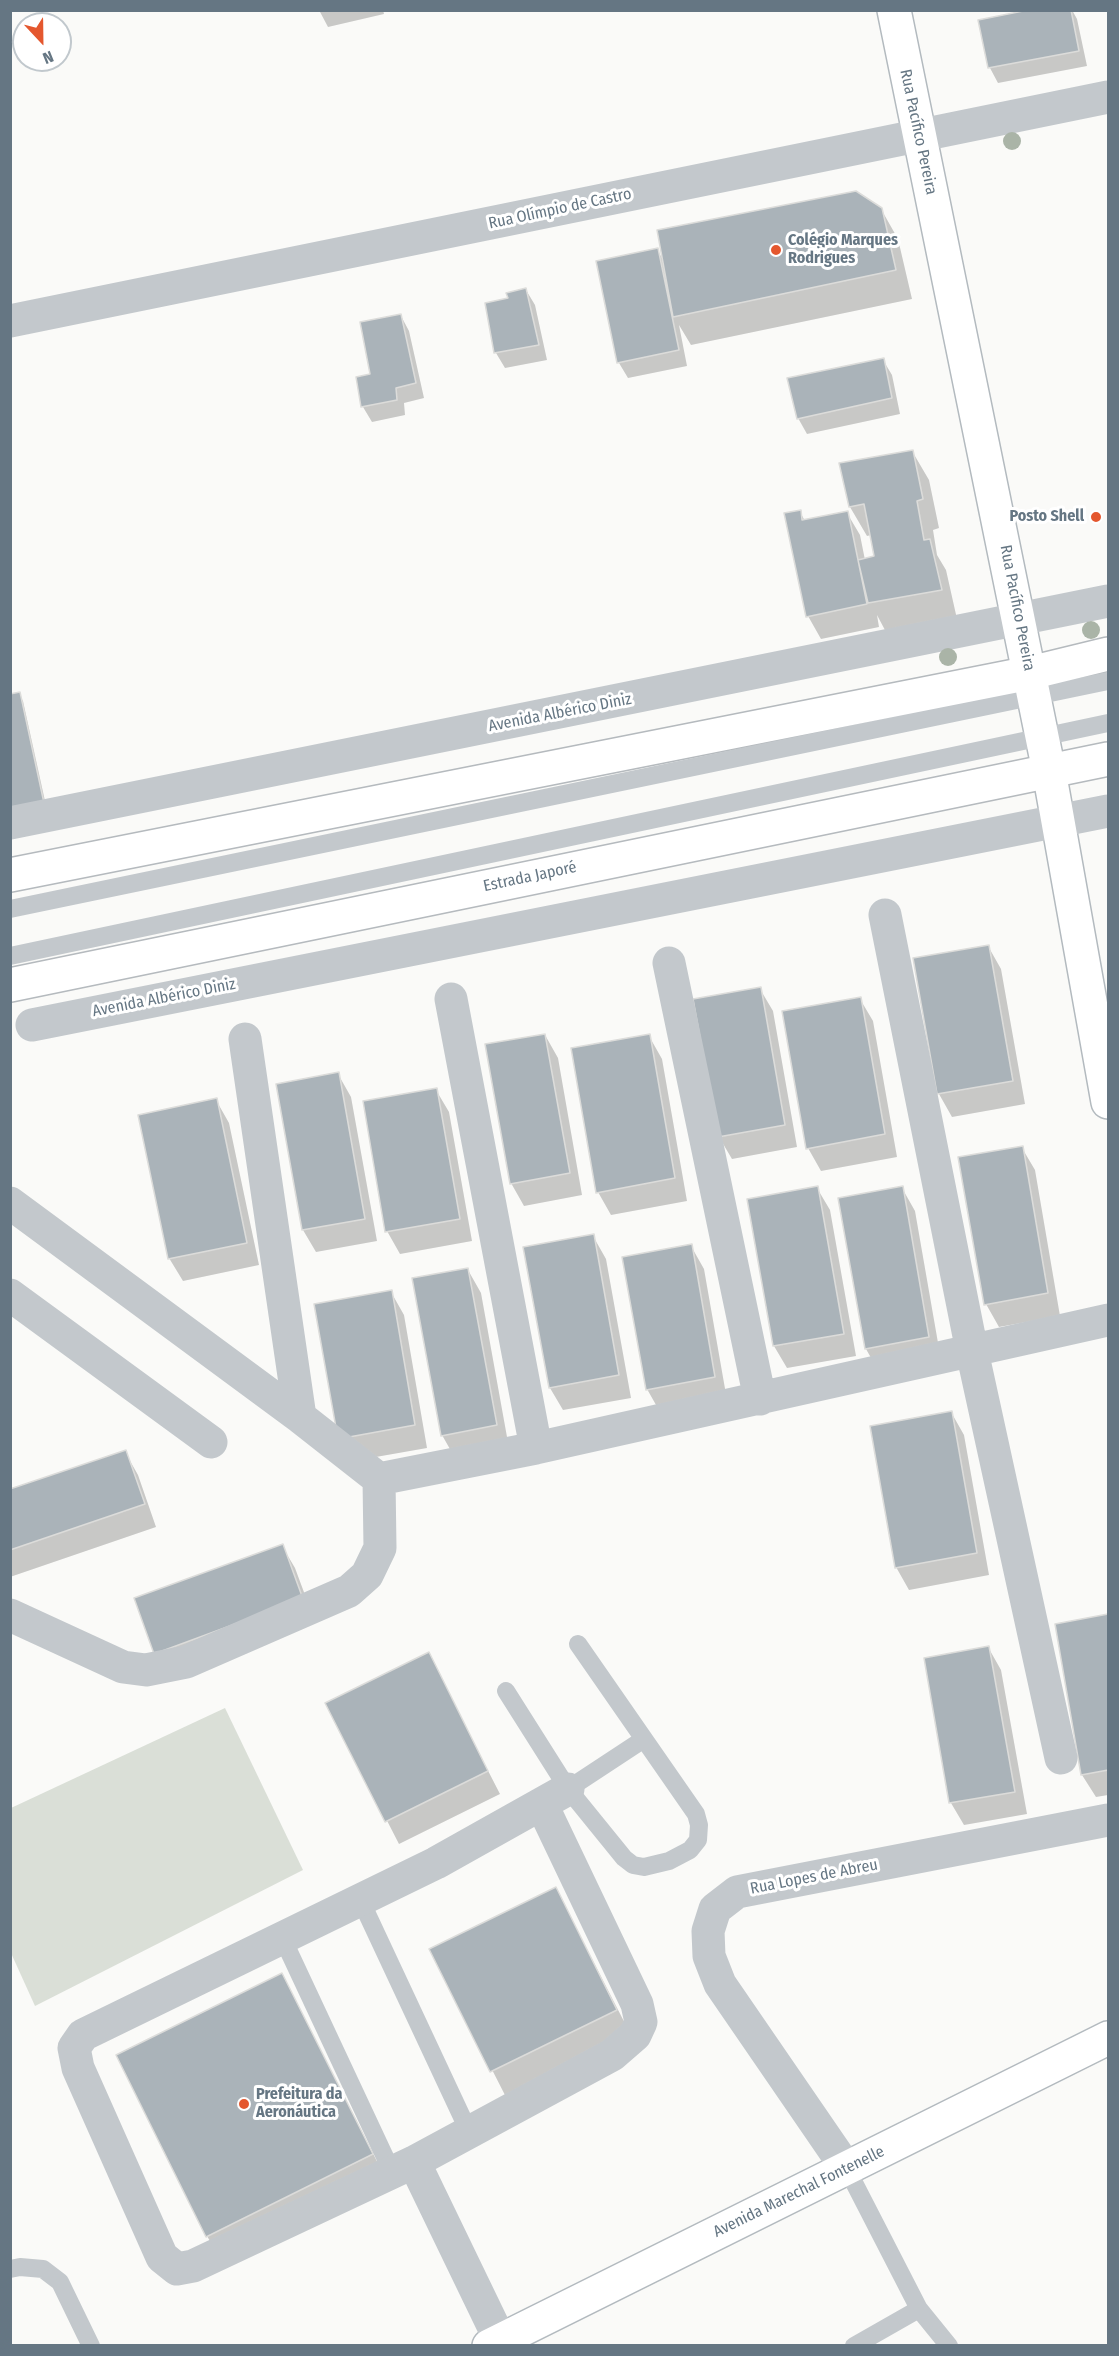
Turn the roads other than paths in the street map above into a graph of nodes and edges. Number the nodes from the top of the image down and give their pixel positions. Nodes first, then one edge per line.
1 (894, 10) edge
2 (1108, 97) edge
3 (919, 136) junction
4 (10, 321) edge
5 (1108, 601) edge
6 (1019, 620) junction
7 (1108, 654) edge
8 (1108, 681) edge
9 (1032, 684) junction
10 (1108, 723) edge
11 (1042, 736) junction
12 (1108, 759) edge
13 (1049, 771) junction
14 (1108, 811) edge
15 (1059, 820) junction
16 (10, 823) edge
17 (10, 875) edge
18 (10, 909) edge
19 (885, 915) dead end
20 (10, 956) edge
21 (669, 963) dead end
22 (10, 985) edge
23 (451, 999) dead end
24 (32, 1025) dead end
25 (245, 1039) dead end
26 (1108, 1102) edge
27 (10, 1203) edge
28 (10, 1295) edge
29 (1108, 1320) edge
30 (972, 1352) junction
31 (760, 1399) junction
32 (300, 1417) junction
33 (211, 1442) dead end
34 (536, 1448) junction
35 (379, 1479) junction
36 (10, 1616) edge
37 (578, 1644) dead end
38 (506, 1691) dead end
39 (644, 1739) junction
40 (1061, 1758) dead end
41 (555, 1797) junction
42 (1108, 1820) edge
43 (361, 1901) junction
44 (283, 1939) junction
45 (1108, 2038) edge
46 (469, 2132) junction
47 (403, 2167) junction
48 (847, 2169) junction
49 (10, 2269) edge
50 (919, 2309) junction
51 (495, 2343) edge
52 (91, 2346) edge
53 (854, 2346) edge
54 (949, 2346) edge

1 - 3 main road, Rua Pacífico Pereira
2 - 3 street, Rua Olímpio de Castro
3 - 4 street, Rua Olímpio de Castro
3 - 6 main road, Rua Pacífico Pereira
5 - 6 street, Avenida Albérico Diniz
6 - 9 main road, Rua Pacífico Pereira
6 - 16 street, Avenida Albérico Diniz
7 - 9 main road
8 - 9 lane
9 - 11 main road, Rua Pacífico Pereira
9 - 17 main road
9 - 18 lane
10 - 11 lane
11 - 13 main road, Rua Pacífico Pereira
11 - 20 lane
12 - 13 main road
13 - 15 main road, Rua Pacífico Pereira
13 - 22 main road, Estrada Japoré
14 - 15 street, Avenida Albérico Diniz
15 - 24 street, Avenida Albérico Diniz
15 - 26 main road, Rua Pacífico Pereira
19 - 30 street
21 - 31 street
23 - 34 street
25 - 32 street
27 - 32 street
28 - 33 street
29 - 30 street
30 - 31 street
30 - 40 street
31 - 34 street
32 - 35 street
34 - 35 street
35 - 36 street
37 - 39 lane
38 - 41 lane
39 - 41 lane
39 - 41 lane
41 - 43 street
41 - 46 street
42 - 48 street, Rua Lopes de Abreu
43 - 44 street
43 - 46 lane
44 - 47 lane
44 - 47 street
45 - 48 main road, Avenida Marechal Fontenelle
46 - 47 street
47 - 51 street
48 - 50 lane
48 - 51 main road, Avenida Marechal Fontenelle
49 - 52 lane
50 - 53 lane
50 - 54 lane

